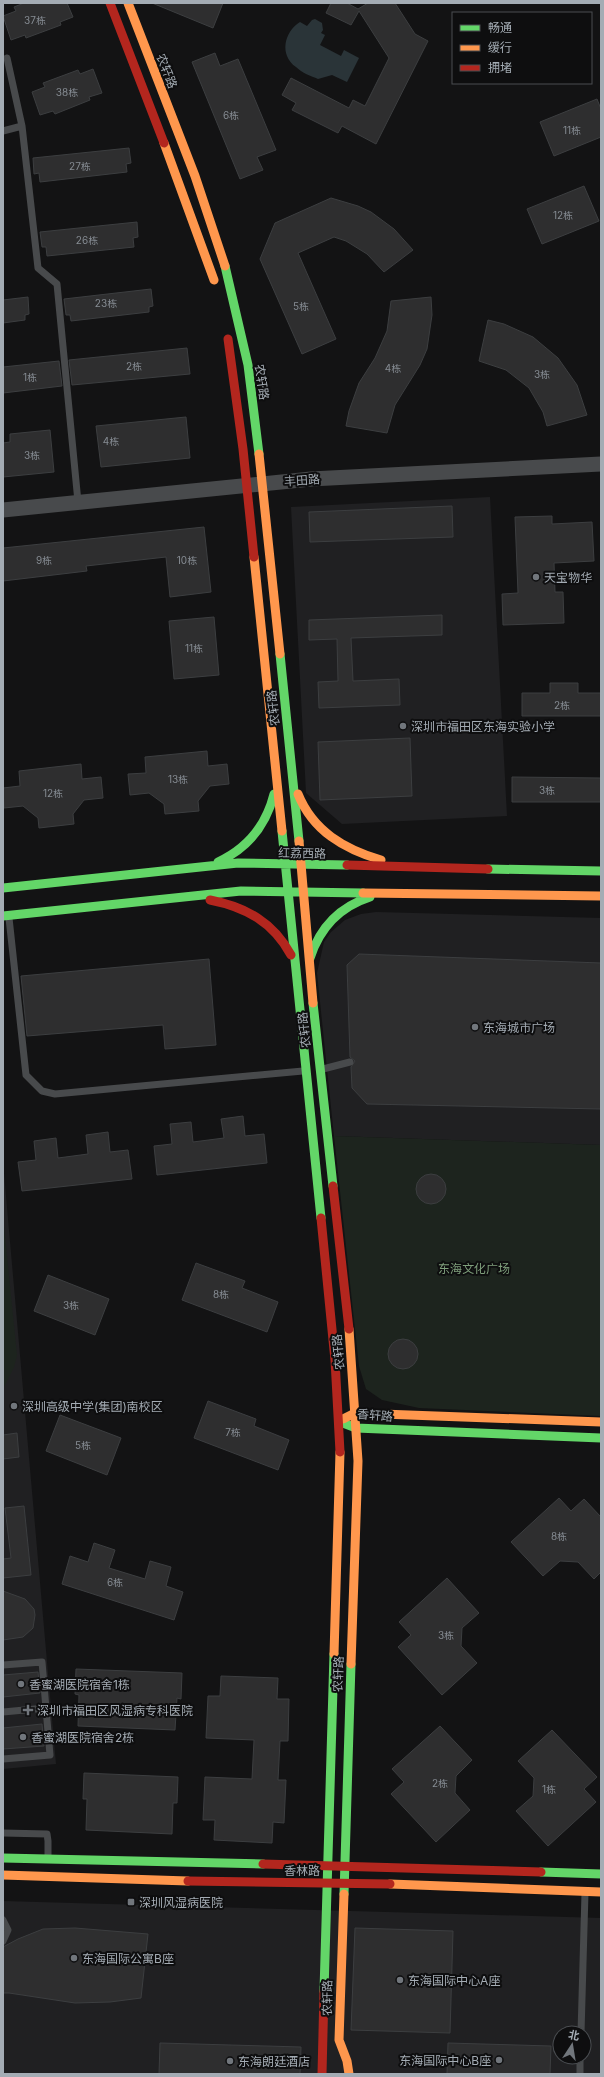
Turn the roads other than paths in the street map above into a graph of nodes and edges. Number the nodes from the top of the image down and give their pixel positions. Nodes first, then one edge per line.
1 (110, 3) edge
2 (128, 3) edge
3 (7, 58) dead end
4 (22, 126) junction
5 (3, 131) edge
6 (216, 289) dead end
7 (226, 330) dead end
8 (601, 464) edge
9 (262, 484) junction
10 (247, 485) junction
11 (78, 502) junction
12 (3, 510) edge
13 (292, 778) junction
14 (277, 782) junction
15 (285, 864) junction
16 (300, 865) junction
17 (205, 867) junction
18 (410, 867) junction
19 (601, 871) edge
20 (3, 888) edge
21 (287, 892) junction
22 (303, 892) junction
23 (384, 893) junction
24 (601, 896) edge
25 (182, 898) junction
26 (6, 916) edge
27 (309, 962) junction
28 (294, 963) junction
29 (350, 1062) dead end
30 (320, 1070) junction
31 (306, 1071) junction
32 (355, 1413) junction
33 (339, 1421) junction
34 (601, 1422) edge
35 (356, 1428) junction
36 (601, 1438) edge
37 (3, 1665) edge
38 (46, 1708) junction
39 (3, 1712) edge
40 (3, 1759) edge
41 (3, 1833) edge
42 (3, 1858) edge
43 (48, 1859) junction
44 (327, 1864) junction
45 (344, 1865) junction
46 (601, 1874) edge
47 (3, 1875) edge
48 (47, 1877) junction
49 (326, 1882) junction
50 (343, 1883) junction
51 (585, 1883) junction
52 (361, 1884) junction
53 (601, 1892) edge
54 (3, 1920) edge
55 (3, 1941) edge
56 (581, 2025) edge
57 (322, 2074) edge
58 (350, 2074) edge

1 - 6 street
2 - 9 street, 农轩路
3 - 4 lane
4 - 5 lane
4 - 11 lane
7 - 10 street, 农轩路
8 - 9 street, 丰田路
9 - 10 street, 丰田路
9 - 13 street, 农轩路
10 - 11 street, 丰田路
10 - 14 street, 农轩路
11 - 12 street, 丰田路
13 - 16 street, 农轩路
13 - 18 street
14 - 15 street, 农轩路
14 - 17 street
15 - 16 street, 红荔西路
15 - 17 street, 红荔西路
15 - 21 street, 农轩路
16 - 18 street, 红荔西路
16 - 22 street, 农轩路
17 - 20 street, 红荔西路
18 - 19 street, 红荔西路
21 - 22 street
21 - 25 street
21 - 28 street, 农轩路
22 - 23 street
22 - 27 street, 农轩路
23 - 24 street
23 - 27 street
25 - 26 street
25 - 28 street
26 - 31 lane
27 - 30 street, 农轩路
28 - 31 street, 农轩路
29 - 30 lane
30 - 31 street
30 - 32 street, 农轩路
31 - 33 street, 农轩路
32 - 33 street, 香轩路
32 - 34 street, 香轩路
32 - 35 street, 农轩路
33 - 35 street, 香轩路
33 - 44 street, 农轩路
35 - 36 street, 香轩路
35 - 45 street, 农轩路
37 - 38 lane
38 - 39 lane
38 - 40 lane
41 - 43 lane
42 - 43 street, 香林路
43 - 44 street, 香林路
43 - 48 street
44 - 45 street, 香林路
44 - 49 street, 农轩路
45 - 50 street, 农轩路
45 - 51 street, 香林路
46 - 51 street, 香林路
47 - 48 street, 香林路
48 - 49 street, 香林路
49 - 50 street, 香林路
49 - 57 street, 农轩路
50 - 52 street, 香林路
50 - 58 street, 农轩路
51 - 52 street, 香林路
51 - 53 street, 香林路
51 - 56 lane
52 - 58 street, 农轩路
54 - 55 lane

